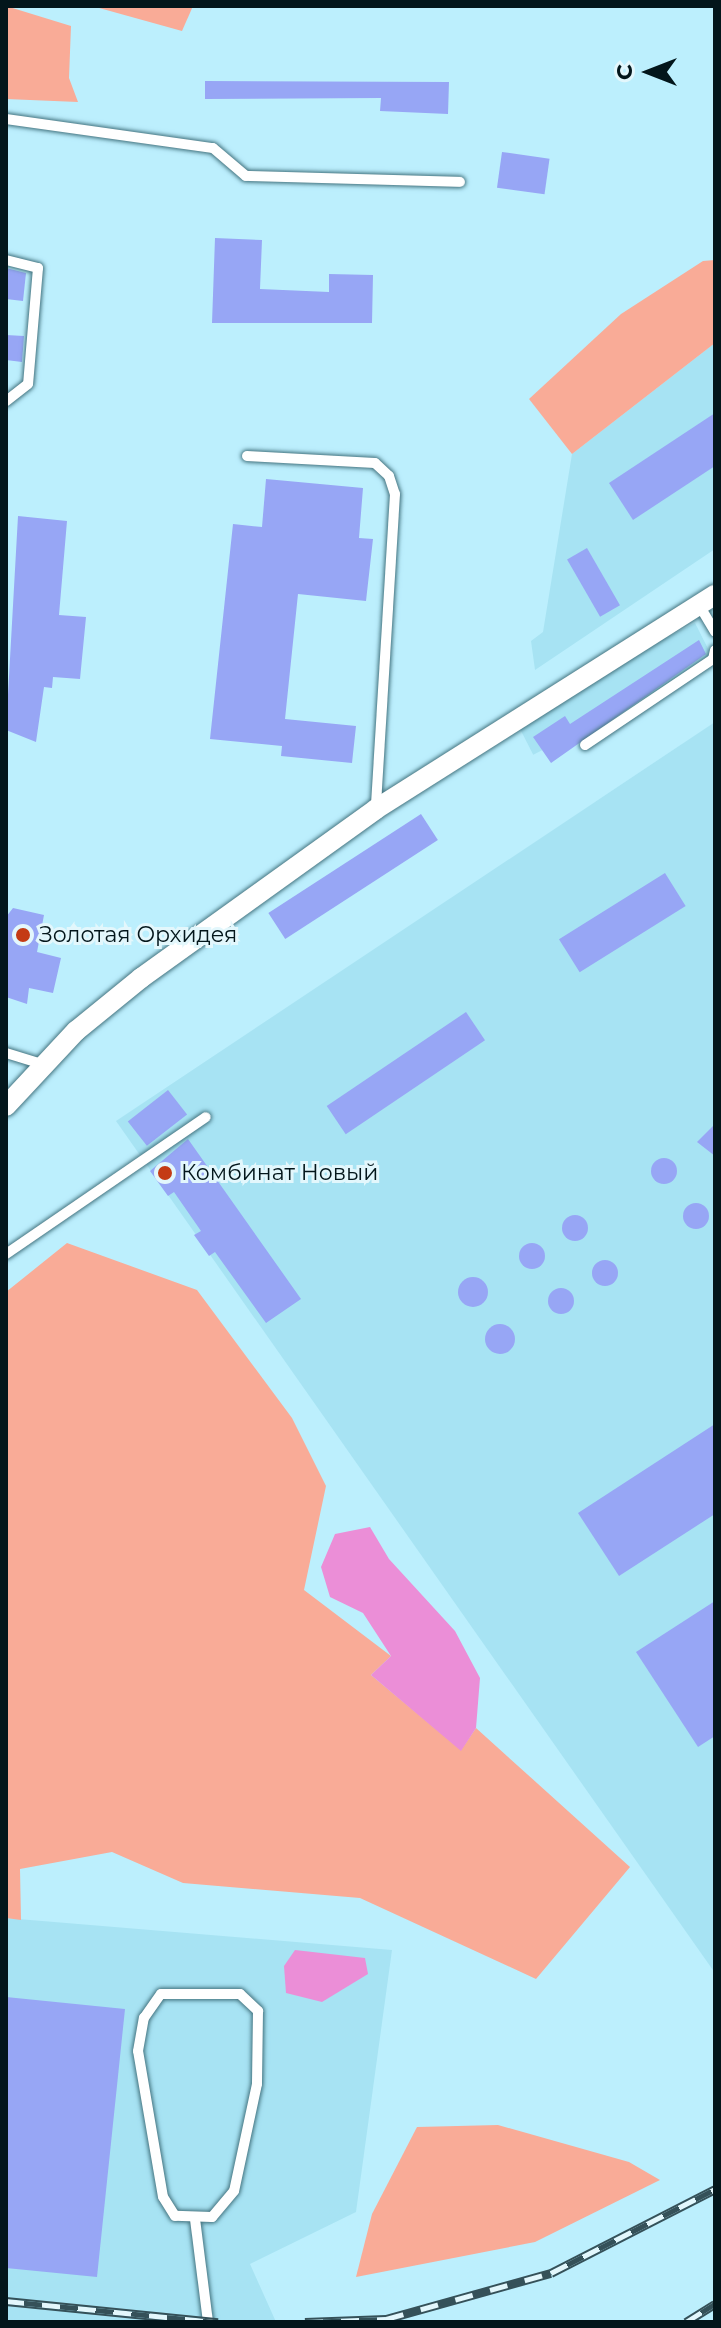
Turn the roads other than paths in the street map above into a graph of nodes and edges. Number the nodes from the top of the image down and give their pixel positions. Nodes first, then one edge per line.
1 (6, 119) edge
2 (460, 182) dead end
3 (6, 260) edge
4 (6, 401) edge
5 (247, 456) dead end
6 (707, 600) edge
7 (715, 632) edge
8 (715, 650) edge
9 (585, 745) dead end
10 (376, 809) junction
11 (6, 1053) edge
12 (45, 1065) junction
13 (6, 1106) edge
14 (206, 1117) dead end
15 (6, 1254) edge
16 (195, 2219) junction
17 (208, 2322) edge

1 - 2 lane
3 - 4 lane
5 - 10 lane
6 - 7 lane
6 - 10 street
8 - 9 lane
10 - 12 street
11 - 12 lane
12 - 13 street
14 - 15 lane
16 - 16 lane
16 - 17 lane

